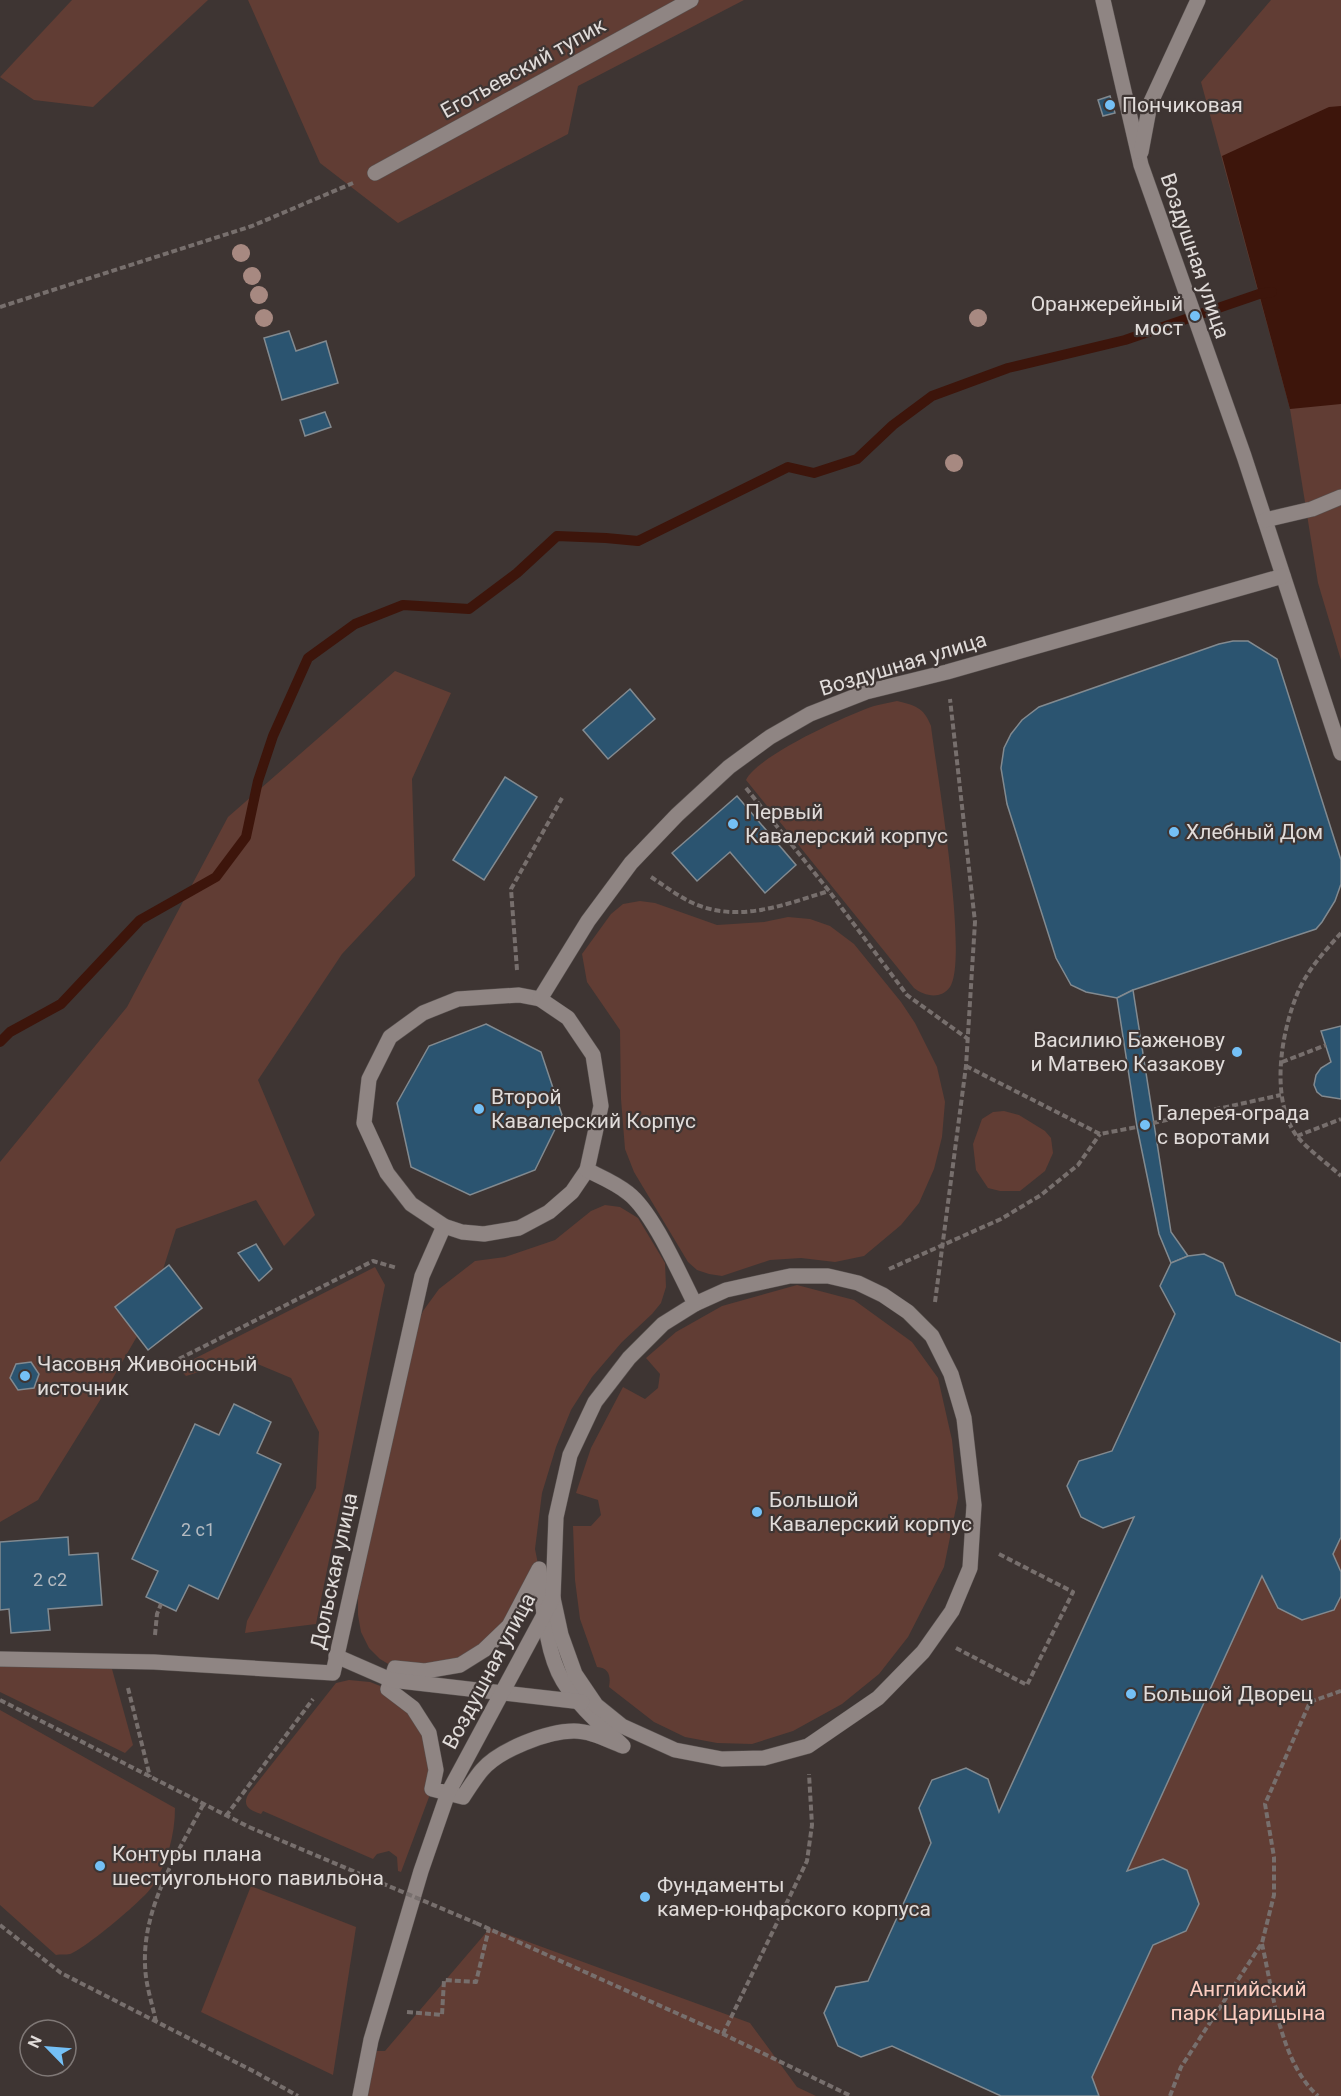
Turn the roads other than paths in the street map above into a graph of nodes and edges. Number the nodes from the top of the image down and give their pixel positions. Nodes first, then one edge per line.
1 (691, 0) edge
2 (1103, 0) edge
3 (1198, 0) edge
4 (1140, 161) junction
5 (375, 173) road end
6 (1341, 497) edge
7 (1265, 520) junction
8 (1283, 576) junction
9 (1341, 753) edge
10 (540, 999) junction
11 (587, 1170) junction
12 (444, 1226) junction
13 (695, 1304) junction
14 (553, 1598) junction
15 (544, 1616) junction
16 (336, 1656) junction
17 (0, 1659) edge
18 (391, 1680) junction
19 (502, 1693) junction
20 (578, 1702) junction
21 (597, 1705) junction
22 (448, 1793) junction
23 (360, 2096) edge

1 - 5 street, Еготьевский тупик
2 - 4 street, Воздушная улица
3 - 4 street
4 - 7 street, Воздушная улица
6 - 7 street
7 - 8 street, Воздушная улица
8 - 9 street, Воздушная улица
8 - 10 street, Воздушная улица
10 - 11 street
10 - 12 street
11 - 12 street
11 - 13 street
12 - 16 street, Дольская улица
13 - 14 street, Воздушная улица
13 - 21 street, Воздушная улица
14 - 15 street, Воздушная улица
14 - 21 street, Воздушная улица
15 - 18 street
15 - 19 street, Воздушная улица
15 - 20 street
16 - 17 street, Дольская улица
16 - 18 street
18 - 19 street
18 - 22 street
19 - 20 street
19 - 22 street, Воздушная улица
20 - 21 street
20 - 22 street
22 - 23 street, Воздушная улица

